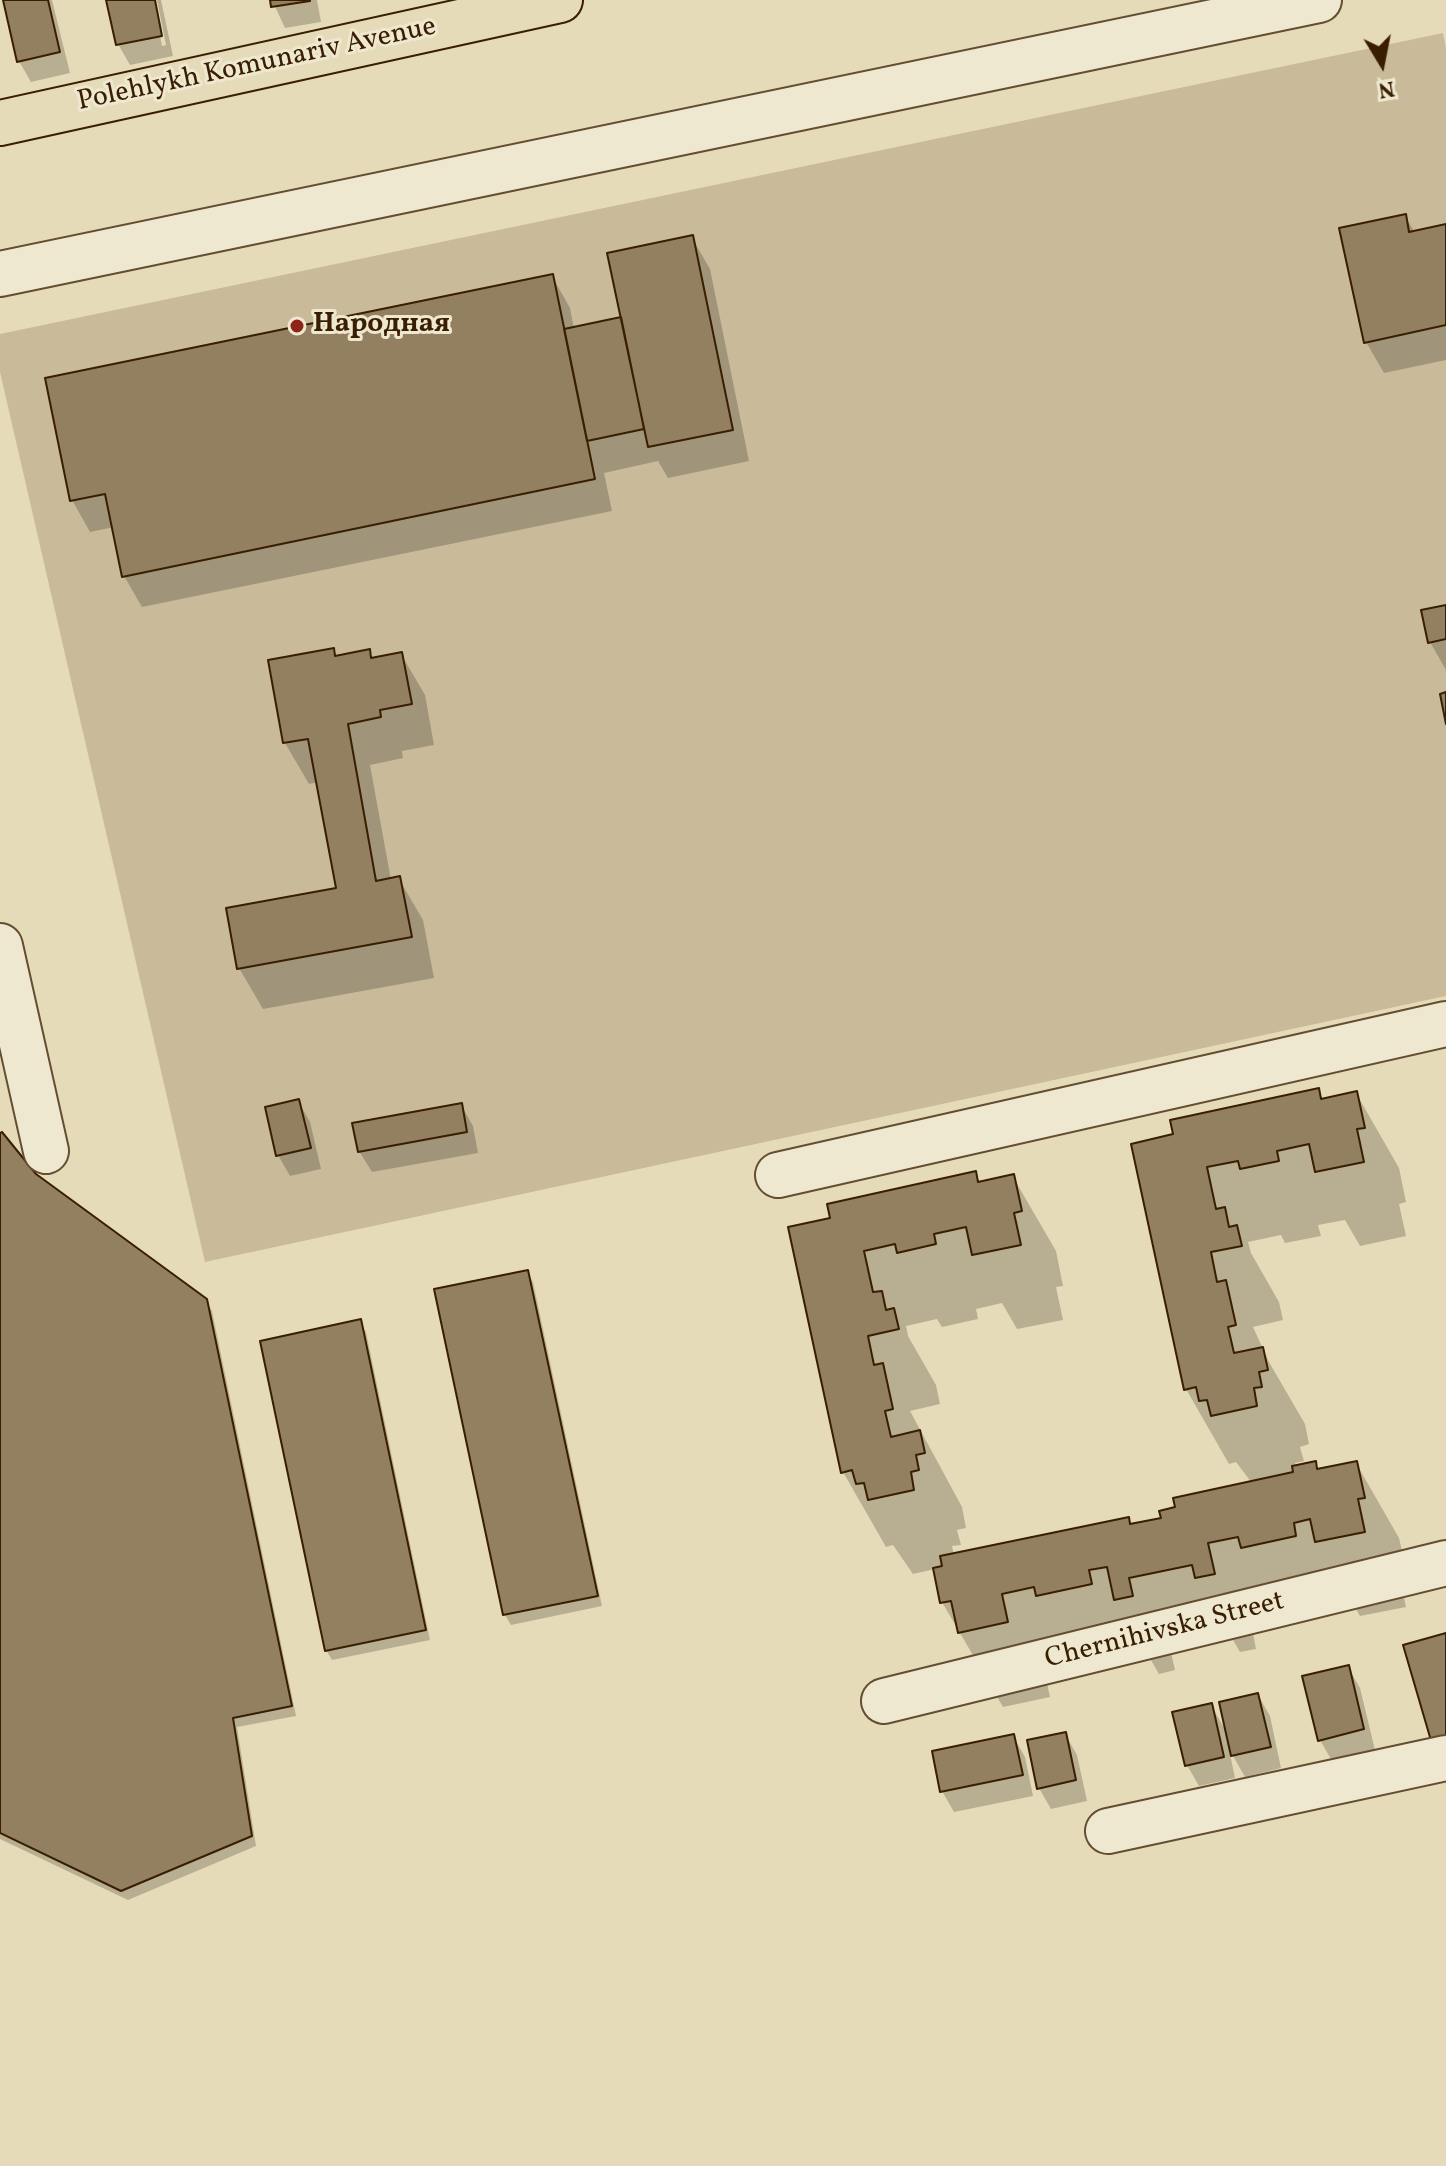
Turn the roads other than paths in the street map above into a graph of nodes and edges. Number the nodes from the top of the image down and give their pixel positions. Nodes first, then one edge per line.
1 (560, 0) edge
2 (1319, 0) edge
3 (0, 123) edge
4 (0, 274) edge
5 (0, 946) edge
6 (1446, 1024) edge
7 (46, 1151) dead end
8 (778, 1175) dead end
9 (1446, 1563) edge
10 (884, 1701) dead end
11 (1446, 1758) edge
12 (1108, 1831) dead end

1 - 3 main road, Polehlykh Komunariv Avenue
2 - 4 street
5 - 7 street
6 - 8 street
9 - 10 street, Chernihivska Street
11 - 12 street

